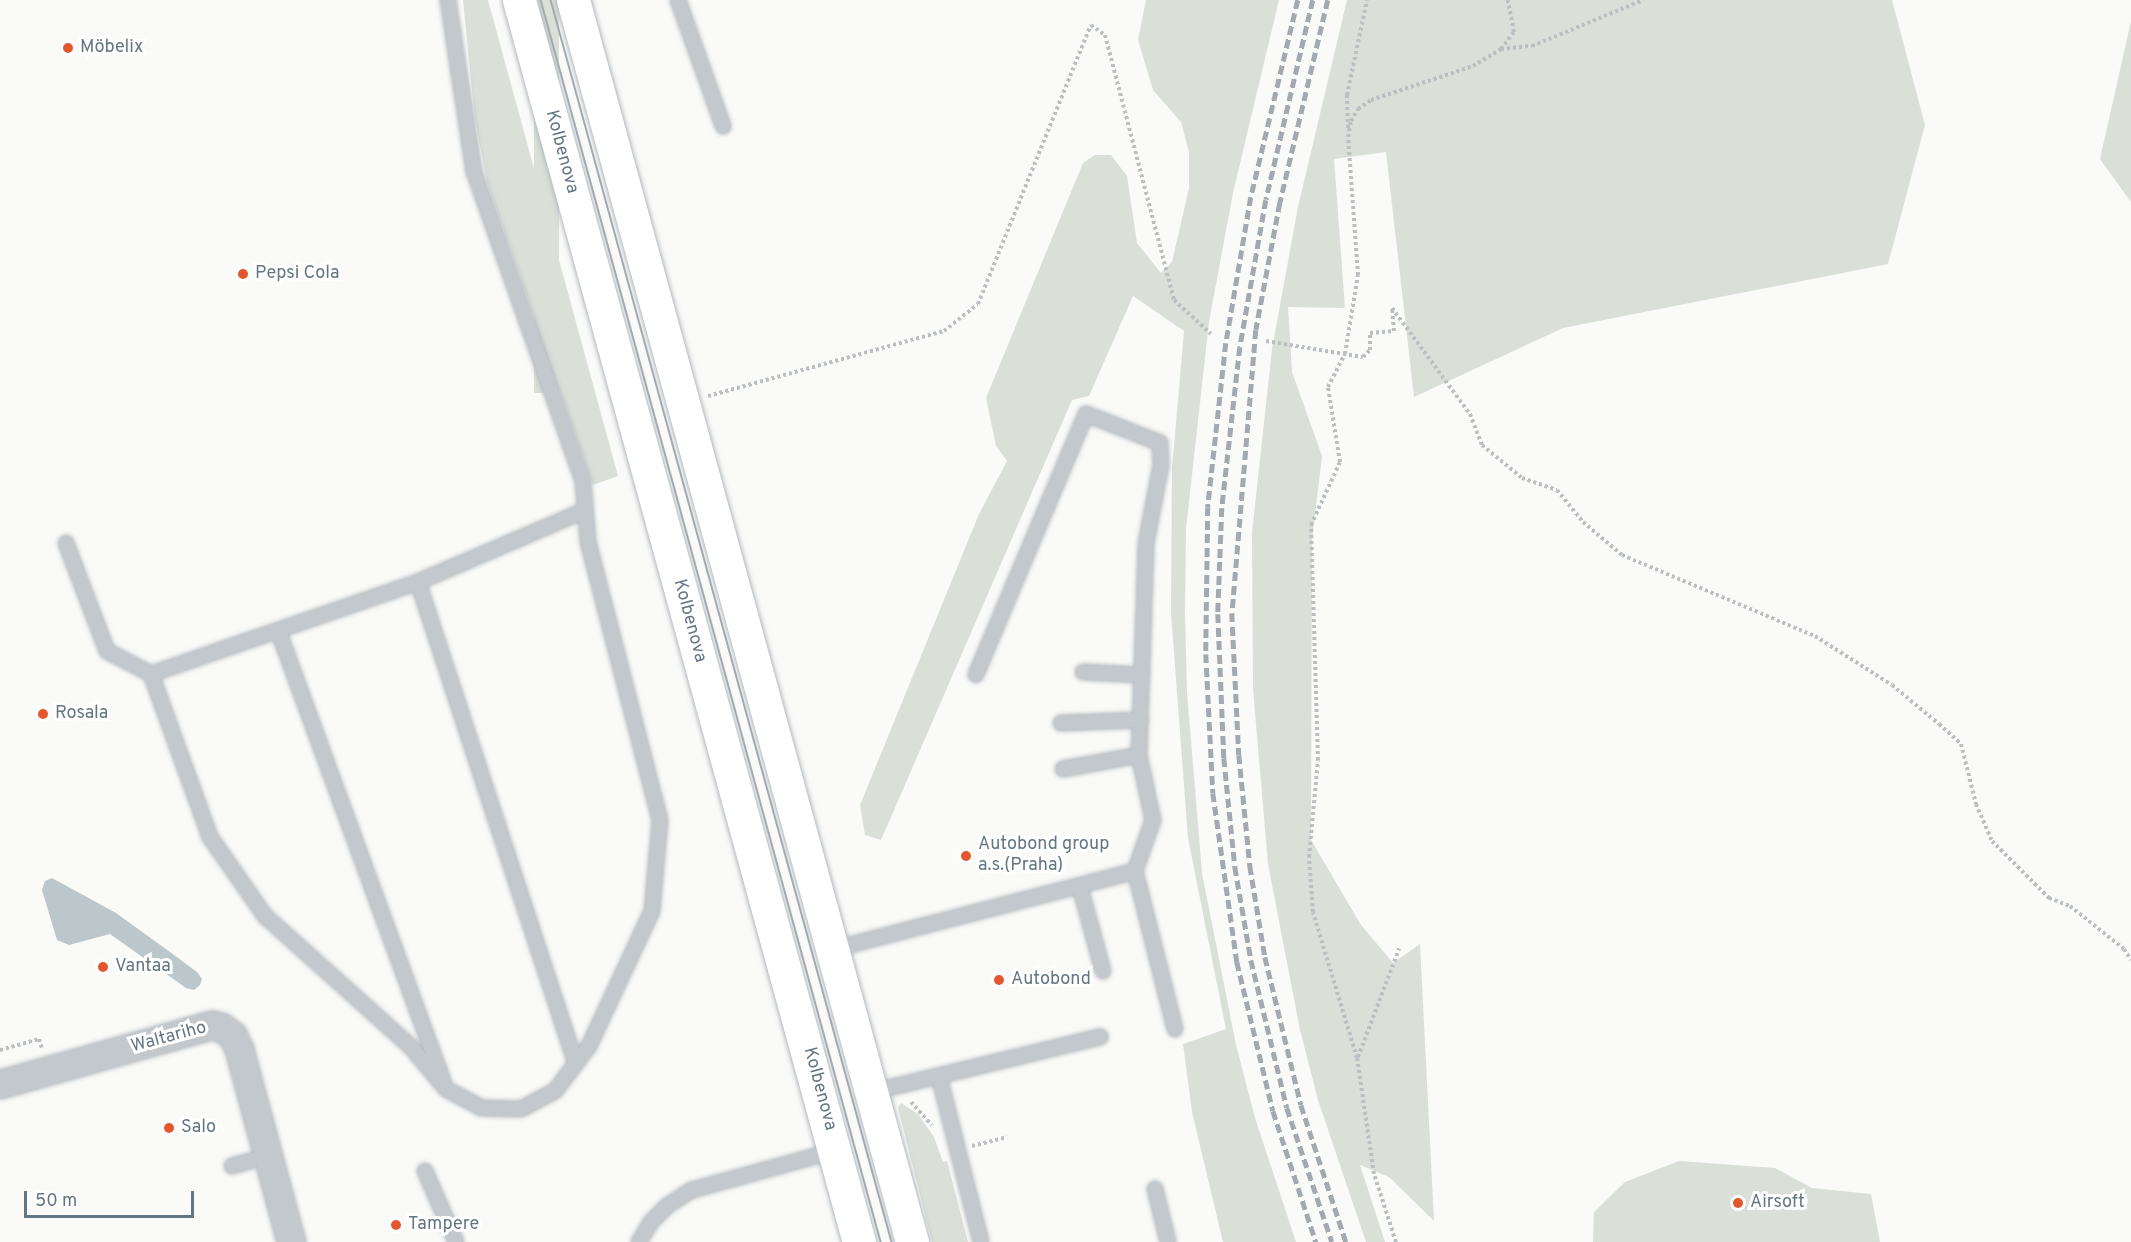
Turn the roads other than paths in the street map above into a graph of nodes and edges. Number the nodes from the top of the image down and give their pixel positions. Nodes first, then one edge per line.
1 (448, 0) edge
2 (519, 0) edge
3 (573, 0) edge
4 (678, 0) edge
5 (723, 126) dead end
6 (584, 511) junction
7 (66, 543) dead end
8 (418, 582) junction
9 (278, 630) junction
10 (1083, 672) dead end
11 (151, 674) junction
12 (976, 675) dead end
13 (1142, 675) junction
14 (1141, 720) junction
15 (1060, 723) dead end
16 (1140, 755) junction
17 (1063, 768) dead end
18 (1135, 871) junction
19 (1080, 887) junction
20 (834, 949) junction
21 (1102, 971) dead end
22 (1175, 1029) dead end
23 (1100, 1037) dead end
24 (576, 1064) junction
25 (939, 1076) junction
26 (0, 1084) edge
27 (446, 1089) junction
28 (872, 1092) junction
29 (836, 1150) junction
30 (268, 1156) junction
31 (232, 1166) dead end
32 (425, 1171) dead end
33 (1155, 1189) dead end
34 (291, 1242) edge
35 (456, 1242) edge
36 (639, 1242) edge
37 (859, 1242) edge
38 (912, 1242) edge
39 (981, 1242) edge
40 (1168, 1242) edge

1 - 6 lane
2 - 29 main road, Kolbenova
3 - 20 main road
4 - 5 lane
6 - 8 lane
6 - 24 lane
7 - 11 lane
8 - 9 lane
8 - 24 lane
9 - 11 lane
9 - 27 lane
10 - 13 lane
11 - 27 lane
12 - 13 lane
13 - 14 lane
14 - 15 lane
14 - 16 lane
16 - 17 lane
16 - 18 lane
18 - 19 lane
18 - 22 lane
19 - 20 lane
19 - 21 lane
20 - 28 main road
23 - 25 lane
24 - 27 lane
25 - 28 lane
25 - 39 lane
26 - 30 street, Waltariho
28 - 38 main road
29 - 36 lane
29 - 37 main road, Kolbenova
30 - 31 lane
30 - 34 street, Waltariho
32 - 35 lane
33 - 40 lane

